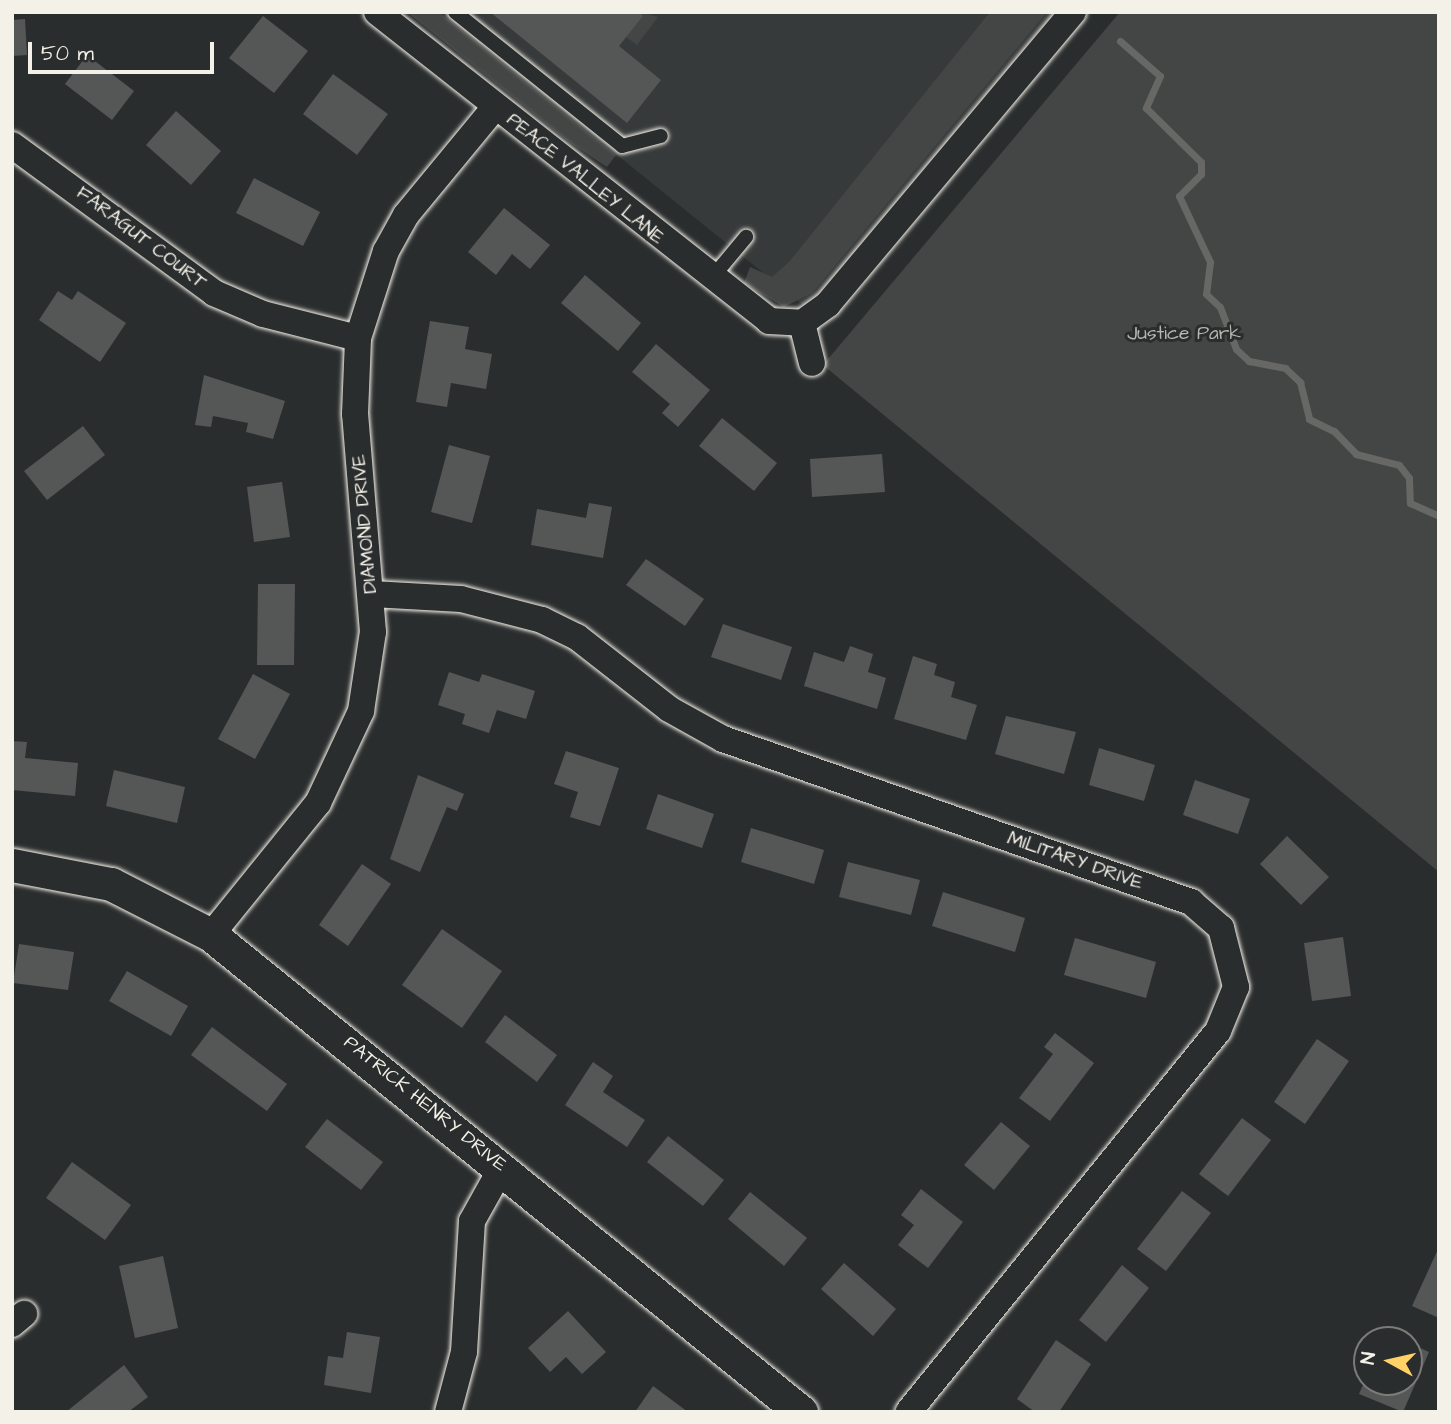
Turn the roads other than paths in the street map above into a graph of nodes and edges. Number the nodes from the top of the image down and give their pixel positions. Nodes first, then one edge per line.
1 (377, 12) edge
2 (455, 12) edge
3 (1073, 12) edge
4 (495, 107) junction
5 (660, 136) dead end
6 (12, 145) edge
7 (746, 237) dead end
8 (711, 278) junction
9 (802, 323) junction
10 (358, 338) junction
11 (812, 363) dead end
12 (372, 594) junction
13 (12, 865) edge
14 (211, 935) junction
15 (502, 1167) junction
16 (448, 1412) edge
17 (801, 1412) edge
18 (908, 1412) edge

1 - 4 street, PEACE VALLEY LANE
2 - 5 lane
3 - 9 street
4 - 8 street, PEACE VALLEY LANE
4 - 10 street, DIAMOND DRIVE
6 - 10 street, FARAGUT COURT
7 - 8 lane
8 - 9 street, PEACE VALLEY LANE
9 - 11 street
10 - 12 street, DIAMOND DRIVE
12 - 14 street, DIAMOND DRIVE
12 - 18 street, MILITARY DRIVE
13 - 14 street, PATRICK HENRY DRIVE
14 - 15 street, PATRICK HENRY DRIVE
15 - 16 street
15 - 17 street, PATRICK HENRY DRIVE

